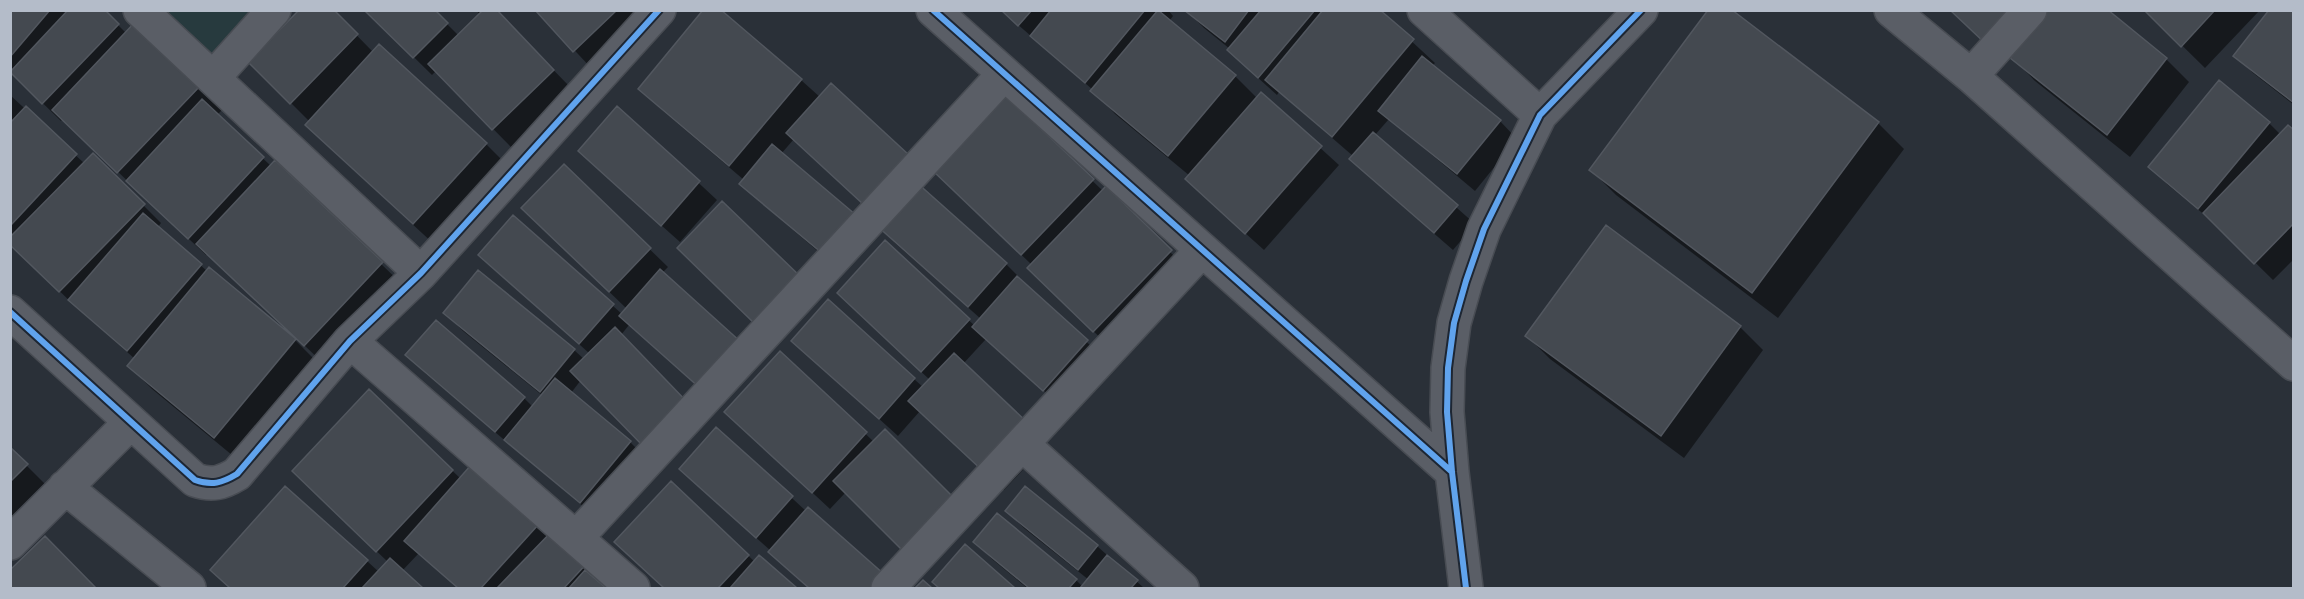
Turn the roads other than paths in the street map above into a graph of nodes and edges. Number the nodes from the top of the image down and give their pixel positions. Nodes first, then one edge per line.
1 (140, 10) edge
2 (274, 10) edge
3 (658, 10) edge
4 (933, 10) edge
5 (1424, 10) edge
6 (1641, 10) edge
7 (1891, 10) edge
8 (2030, 10) edge
9 (1004, 74) junction
10 (1971, 76) junction
11 (213, 78) junction
12 (1540, 115) junction
13 (1202, 250) junction
14 (421, 273) junction
15 (10, 312) edge
16 (350, 341) junction
17 (2294, 363) edge
18 (131, 422) junction
19 (1022, 444) junction
20 (1452, 472) junction
21 (66, 487) junction
22 (576, 538) junction
23 (10, 543) edge
24 (189, 588) edge
25 (633, 588) edge
26 (888, 588) edge
27 (1182, 588) edge
28 (1466, 588) edge

1 - 11 street
2 - 11 street
3 - 14 street
4 - 9 street
5 - 12 street
6 - 12 street
7 - 10 street
8 - 10 street
9 - 13 street
9 - 22 street
10 - 17 street
11 - 14 street
12 - 20 street
13 - 19 street
13 - 20 street
14 - 16 street
15 - 18 street
16 - 18 street
16 - 22 street
18 - 21 street
19 - 26 street
19 - 27 street
20 - 28 street
21 - 23 street
21 - 24 street
22 - 25 street

